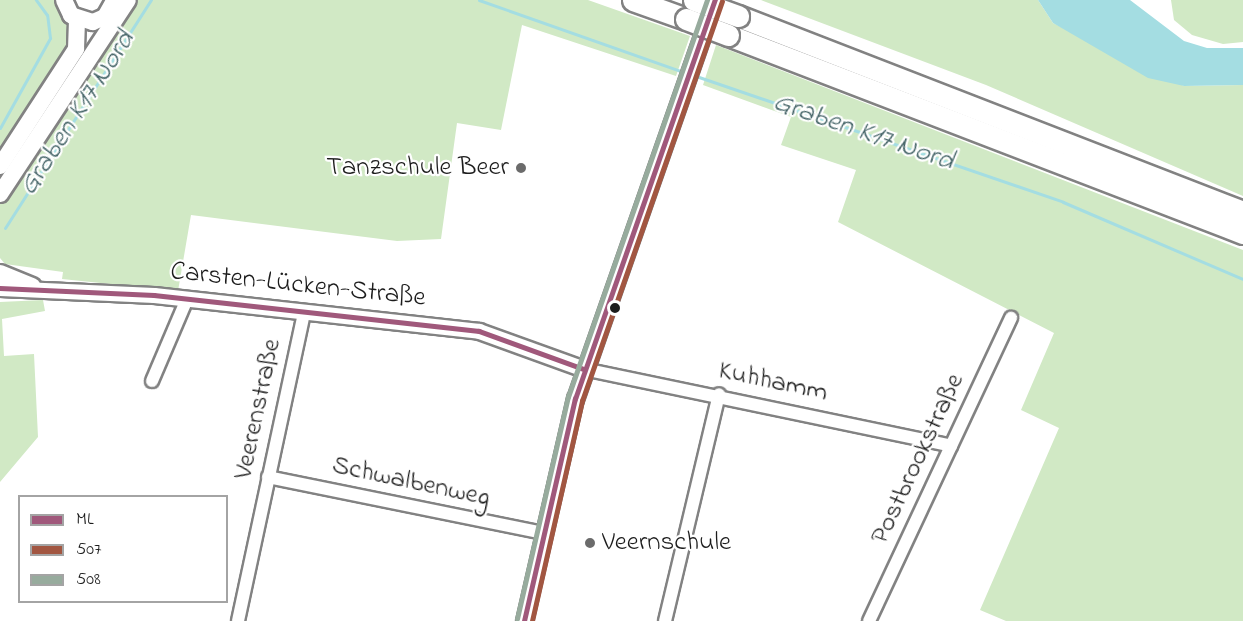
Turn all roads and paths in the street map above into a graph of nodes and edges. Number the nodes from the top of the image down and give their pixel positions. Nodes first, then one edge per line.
1 (64, 0) edge
2 (115, 0) edge
3 (128, 0) edge
4 (633, 0) edge
5 (690, 10) edge
6 (728, 11) edge
7 (85, 21) junction
8 (74, 84) junction
9 (0, 166) edge
10 (0, 194) edge
11 (1243, 212) edge
12 (1243, 233) edge
13 (0, 273) edge
14 (33, 285) junction
15 (0, 288) edge
16 (187, 299) junction
17 (303, 312) junction
18 (1011, 318) dead end
19 (584, 369) junction
20 (152, 381) dead end
21 (719, 394) junction
22 (951, 446) junction
23 (268, 477) junction
24 (544, 533) junction
25 (238, 621) edge
26 (524, 621) edge
27 (665, 621) edge
28 (869, 621) edge

1 - 7 main road
2 - 7 main road
3 - 8 main road
4 - 5 highway
5 - 6 highway, bridge
6 - 11 highway
6 - 12 highway
6 - 19 street
7 - 8 main road
7 - 9 main road
8 - 10 main road
13 - 14 main road
14 - 15 street, Carsten-Lücken-Straße
14 - 16 street, Carsten-Lücken-Straße
16 - 17 street, Carsten-Lücken-Straße
16 - 20 street
17 - 19 street, Carsten-Lücken-Straße
17 - 23 street, Veerenstraße
18 - 22 street, Postbrookstraße
19 - 21 street, Kuhhamm
19 - 24 street
21 - 22 street, Kuhhamm
21 - 27 street
22 - 28 street, Postbrookstraße
23 - 24 street, Schwalbenweg
23 - 25 street, Veerenstraße
24 - 26 street

